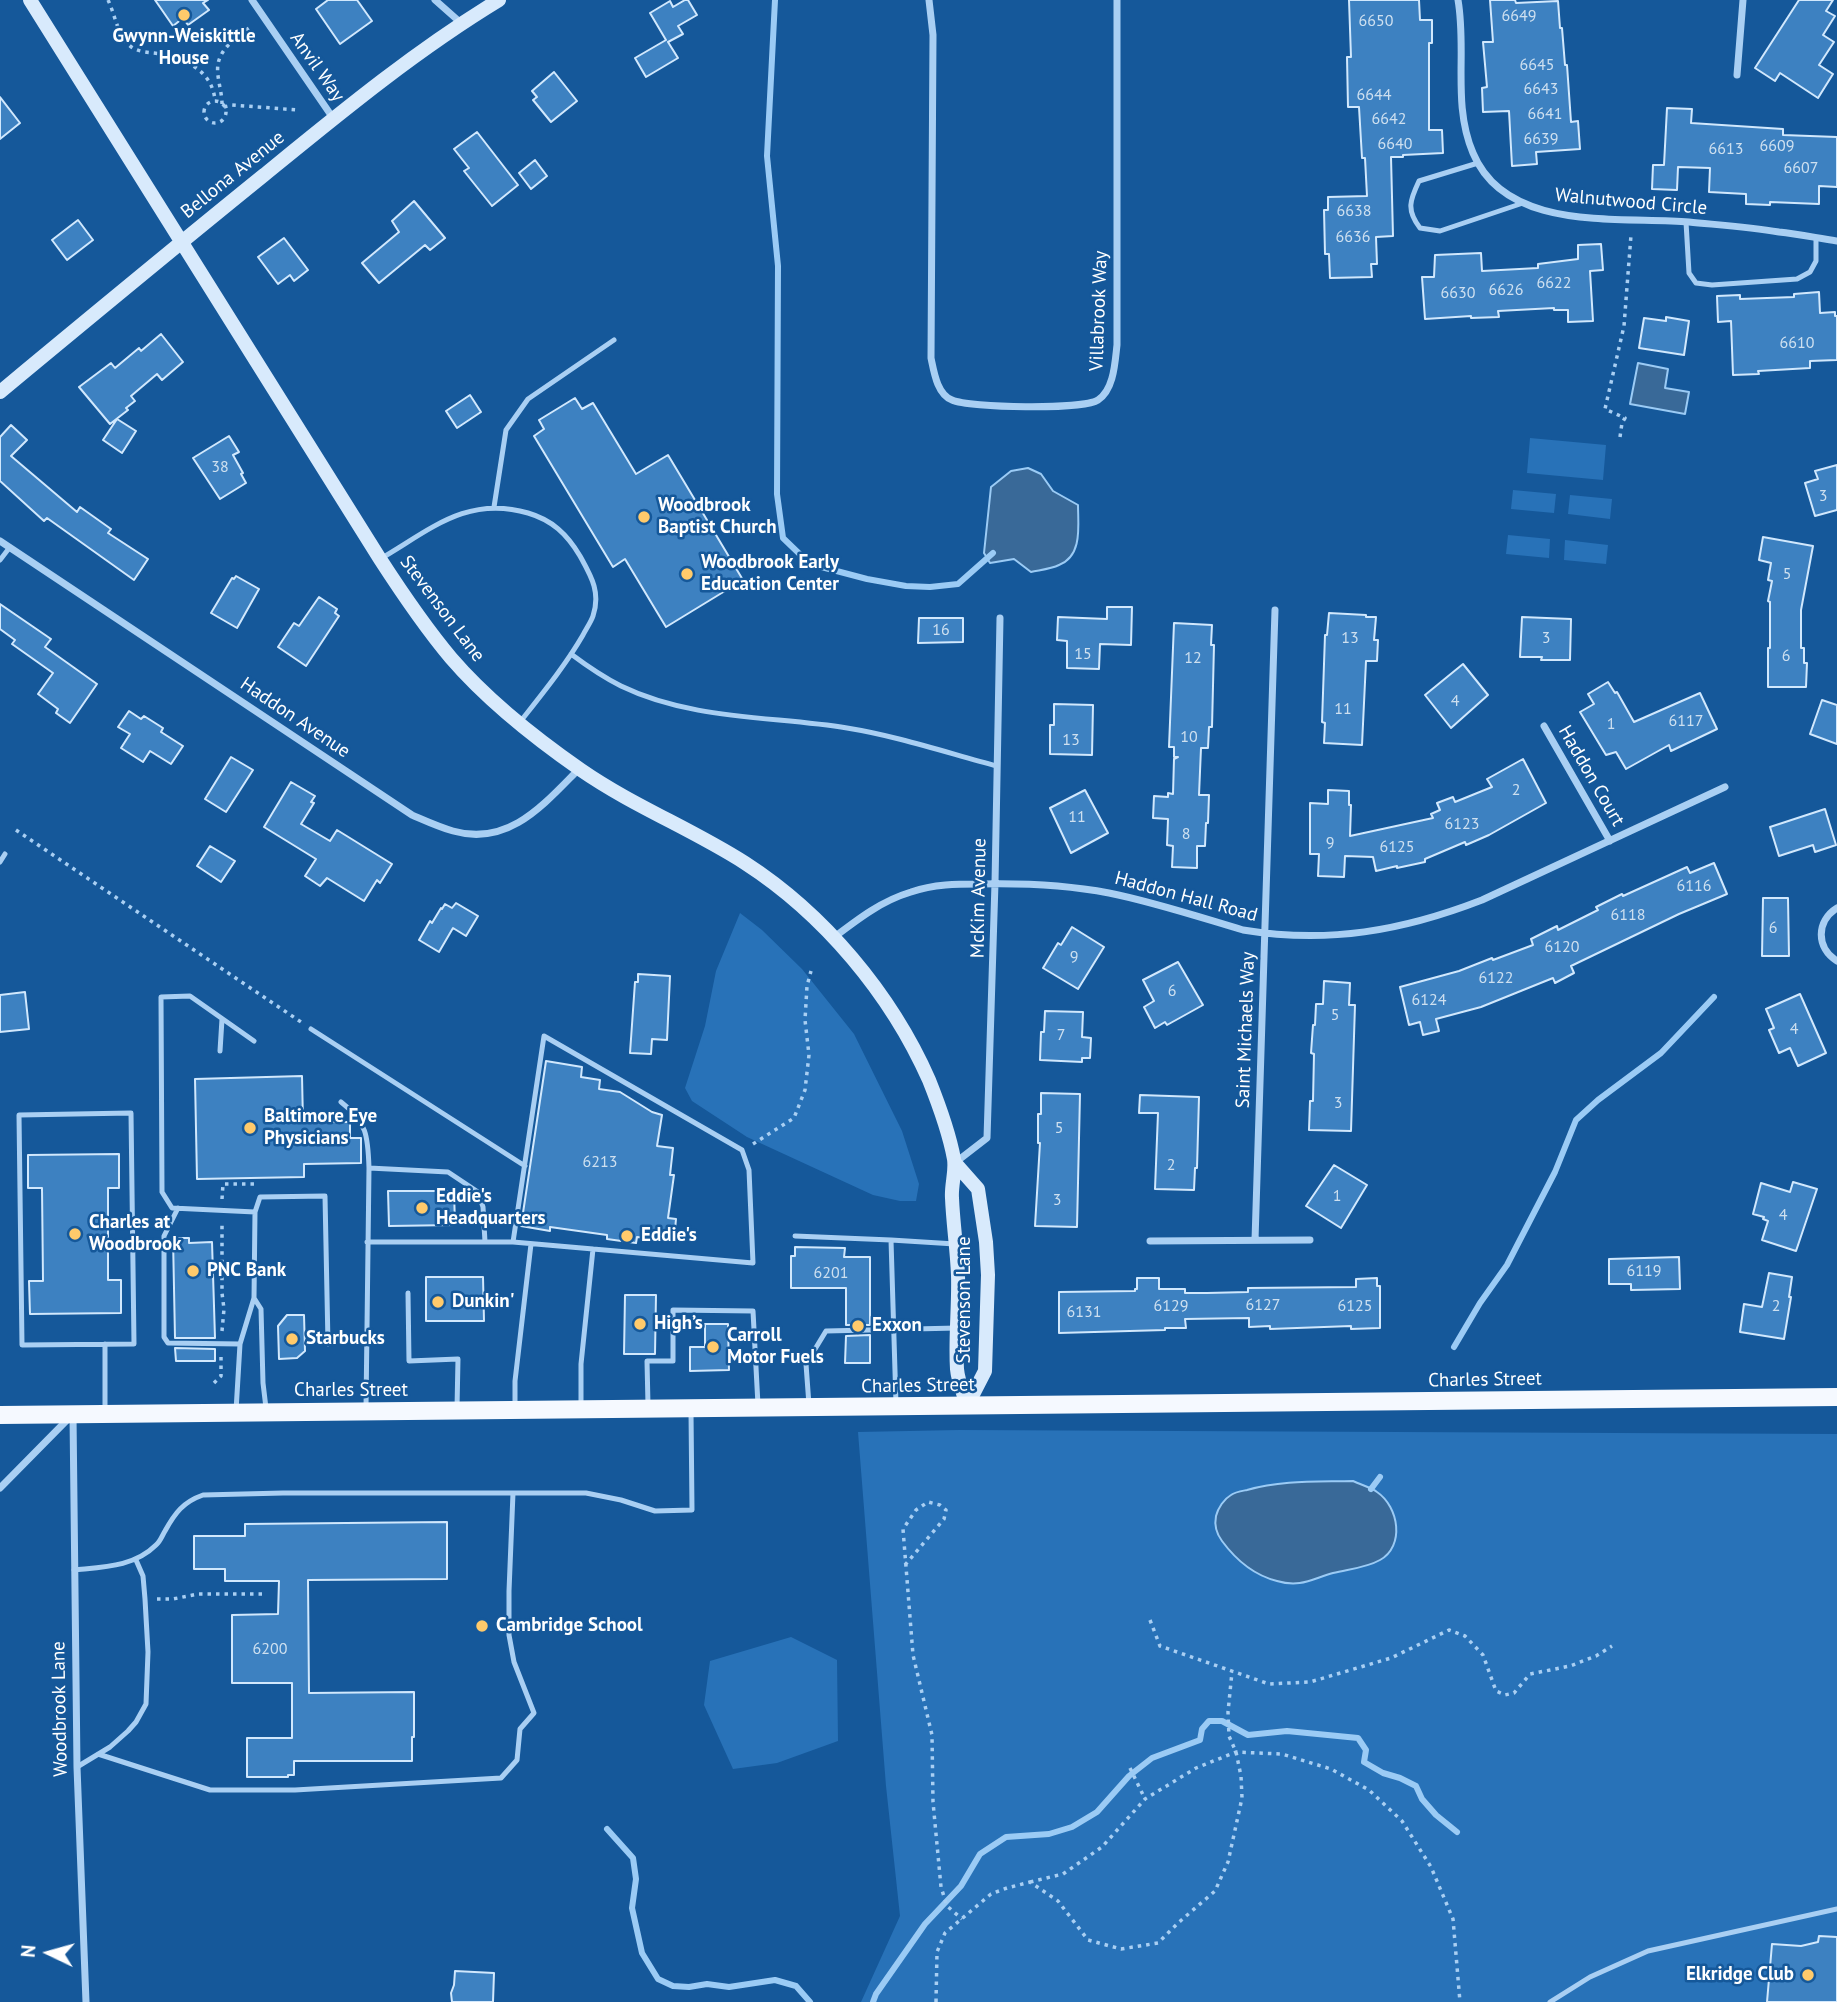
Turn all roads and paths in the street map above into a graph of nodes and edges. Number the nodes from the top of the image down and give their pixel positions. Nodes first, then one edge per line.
1 (30, 0) edge
2 (108, 0) edge
3 (252, 0) edge
4 (435, 0) edge
5 (499, 0) edge
6 (929, 0) edge
7 (1117, 0) edge
8 (1458, 0) edge
9 (1743, 0) edge
10 (264, 17) junction
11 (461, 23) junction
12 (1737, 75) dead end
13 (215, 101) junction
14 (223, 106) junction
15 (298, 110) dead end
16 (333, 118) junction
17 (1478, 163) junction
18 (1522, 203) junction
19 (1632, 219) junction
20 (1686, 222) junction
21 (1816, 238) junction
22 (1837, 241) edge
23 (181, 242) junction
24 (614, 340) dead end
25 (0, 392) edge
26 (1620, 438) dead end
27 (494, 507) junction
28 (0, 541) edge
29 (10, 547) junction
30 (380, 559) junction
31 (0, 560) edge
32 (1275, 610) dead end
33 (1000, 618) dead end
34 (571, 654) junction
35 (519, 723) junction
36 (1544, 726) dead end
37 (997, 766) junction
38 (579, 769) junction
39 (1725, 787) dead end
40 (16, 830) dead end
41 (1610, 841) junction
42 (5, 854) dead end
43 (0, 862) edge
44 (995, 883) junction
45 (1837, 908) edge
46 (1265, 934) junction
47 (834, 938) junction
48 (1837, 961) edge
49 (811, 971) dead end
50 (222, 1018) junction
51 (311, 1029) joint
52 (254, 1041) dead end
53 (220, 1051) dead end
54 (341, 1101) dead end
55 (742, 1150) junction
56 (955, 1163) junction
57 (524, 1166) junction
58 (369, 1168) junction
59 (264, 1184) dead end
60 (178, 1209) junction
61 (222, 1211) junction
62 (255, 1212) junction
63 (795, 1236) dead end
64 (891, 1240) junction
65 (1255, 1240) junction
66 (1310, 1240) dead end
67 (1150, 1241) dead end
68 (367, 1242) junction
69 (485, 1242) junction
70 (513, 1242) junction
71 (531, 1244) junction
72 (957, 1244) junction
73 (593, 1250) junction
74 (408, 1293) dead end
75 (254, 1298) junction
76 (958, 1328) junction
77 (893, 1330) junction
78 (105, 1344) junction
79 (221, 1344) junction
80 (240, 1344) junction
81 (328, 1344) dead end
82 (214, 1383) dead end
83 (1837, 1397) edge
84 (967, 1406) junction
85 (896, 1407) junction
86 (810, 1408) junction
87 (648, 1409) junction
88 (691, 1409) junction
89 (759, 1409) junction
90 (515, 1410) junction
91 (581, 1410) junction
92 (457, 1411) junction
93 (366, 1412) junction
94 (236, 1413) junction
95 (267, 1413) junction
96 (72, 1414) junction
97 (105, 1414) junction
98 (0, 1415) edge
99 (0, 1488) edge
100 (513, 1493) junction
101 (136, 1560) junction
102 (905, 1565) junction
103 (74, 1570) junction
104 (267, 1594) dead end
105 (145, 1599) junction
106 (1150, 1620) dead end
107 (1612, 1646) dead end
108 (1232, 1672) junction
109 (1236, 1752) junction
110 (98, 1754) junction
111 (77, 1767) junction
112 (1130, 1768) dead end
113 (1145, 1798) junction
114 (1030, 1882) junction
115 (1837, 1909) edge
116 (962, 1919) junction
117 (86, 2002) edge
118 (936, 2002) edge
119 (1460, 2002) edge
120 (1550, 2002) edge

1 - 23 street, Stevenson Lane
2 - 13 path
3 - 10 street, Anvil Way
4 - 11 street
5 - 11 street, Bellona Avenue
6 - 7 street, Villabrook Way
8 - 17 street, Walnutwood Circle
9 - 12 street
10 - 14 path
10 - 16 street, Anvil Way
11 - 16 street, Bellona Avenue
13 - 14 path
13 - 14 path
14 - 15 path
16 - 23 street, Bellona Avenue
17 - 18 street, Walnutwood Circle
17 - 18 lane
18 - 19 street, Walnutwood Circle
19 - 20 street, Walnutwood Circle
19 - 26 path
20 - 21 street, Walnutwood Circle
20 - 21 lane
21 - 22 street, Walnutwood Circle
23 - 25 street, Bellona Avenue
23 - 30 street, Stevenson Lane
24 - 27 lane
27 - 30 lane
27 - 34 lane
28 - 29 street, Haddon Avenue
29 - 31 lane
29 - 38 street, Haddon Avenue
30 - 35 street, Stevenson Lane
32 - 46 street, Saint Michaels Way
33 - 37 street, McKim Avenue
34 - 35 lane
34 - 37 lane
35 - 38 street, Stevenson Lane
36 - 41 street, Haddon Court
37 - 44 street, McKim Avenue
38 - 47 street, Stevenson Lane
39 - 41 street, Haddon Hall Road
40 - 51 path
41 - 46 street, Haddon Hall Road
42 - 43 lane
44 - 46 street, Haddon Hall Road
44 - 47 street, Haddon Hall Road
44 - 56 street, McKim Avenue
45 - 48 street
46 - 65 street, Saint Michaels Way
47 - 56 street, Stevenson Lane
49 - 55 path
50 - 52 lane
50 - 53 lane
50 - 60 lane
51 - 57 lane
54 - 58 lane
55 - 57 lane
55 - 73 lane
56 - 72 street, Stevenson Lane
56 - 84 street, Stevenson Lane
57 - 70 lane
58 - 68 lane
58 - 69 lane
59 - 61 path
60 - 61 lane
60 - 79 lane
61 - 62 lane
61 - 79 path
62 - 75 lane
62 - 81 lane
63 - 64 lane
64 - 72 lane
64 - 77 lane
65 - 66 street
65 - 67 street
68 - 69 lane
68 - 93 lane
69 - 70 lane
70 - 71 lane
71 - 73 lane
71 - 90 lane
72 - 76 street, Stevenson Lane
73 - 91 lane
74 - 92 lane
75 - 80 lane
75 - 95 lane
76 - 77 lane
76 - 84 street, Stevenson Lane
77 - 85 lane
77 - 86 lane
78 - 78 lane
78 - 97 lane
79 - 80 lane
79 - 82 path
80 - 94 lane
83 - 84 main road, Charles Street
84 - 85 main road, Charles Street
85 - 86 main road, Charles Street
86 - 89 main road, Charles Street
87 - 88 main road, Charles Street
87 - 89 lane
87 - 91 main road, Charles Street
88 - 89 main road, Charles Street
88 - 100 lane
90 - 91 main road, Charles Street
90 - 92 main road, Charles Street
92 - 93 main road, Charles Street
93 - 95 main road, Charles Street
94 - 95 main road, Charles Street
94 - 97 main road, Charles Street
96 - 97 main road, Charles Street
96 - 98 main road, Charles Street
96 - 99 street
96 - 103 street, Woodbrook Lane
100 - 101 lane
100 - 110 lane
101 - 103 lane
101 - 105 lane
102 - 102 path
102 - 116 path
103 - 111 street, Woodbrook Lane
104 - 105 path
105 - 110 lane
106 - 108 path
107 - 108 path
108 - 109 path
109 - 113 path
109 - 114 path
109 - 119 path
110 - 111 lane
111 - 117 street, Woodbrook Lane
112 - 113 path
113 - 114 path
114 - 116 path
115 - 120 lane
116 - 118 path

